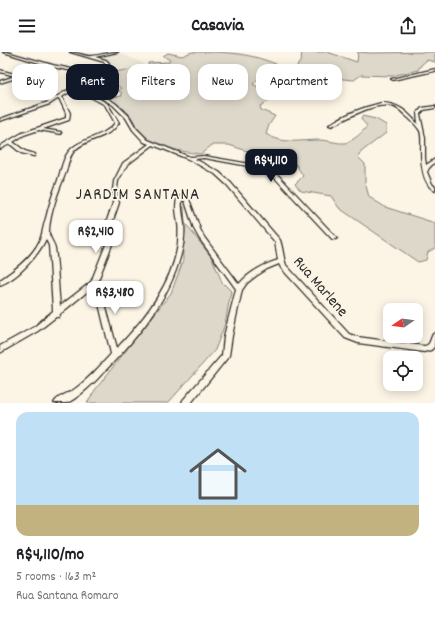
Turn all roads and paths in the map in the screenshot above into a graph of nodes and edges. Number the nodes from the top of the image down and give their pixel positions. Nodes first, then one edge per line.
1 (4, 52) edge
2 (71, 52) edge
3 (117, 52) edge
4 (13, 53) edge
5 (90, 57) junction
6 (46, 64) edge
7 (106, 64) edge
8 (435, 70) edge
9 (0, 71) edge
10 (12, 75) edge
11 (12, 78) edge
12 (393, 79) dead end
13 (0, 82) edge
14 (66, 94) edge
15 (60, 96) junction
16 (99, 100) edge
17 (107, 100) edge
18 (435, 107) edge
19 (0, 120) edge
20 (331, 125) dead end
21 (34, 130) junction
22 (422, 130) junction
23 (60, 133) dead end
24 (11, 142) junction
25 (152, 144) junction
26 (0, 148) edge
27 (34, 156) dead end
28 (190, 158) junction
29 (435, 160) edge
30 (425, 172) junction
31 (435, 190) edge
32 (46, 234) junction
33 (334, 238) dead end
34 (281, 261) junction
35 (94, 283) junction
36 (0, 284) edge
37 (239, 289) junction
38 (57, 314) junction
39 (435, 336) edge
40 (0, 350) edge
41 (115, 355) junction
42 (58, 403) edge
43 (186, 403) edge

1 - 4 street
2 - 5 street
3 - 5 street
4 - 6 street
5 - 7 street
8 - 12 street
9 - 10 street
11 - 13 street
14 - 15 street
15 - 19 street
15 - 21 street
16 - 32 street
17 - 25 street, Rua Marlene
18 - 22 street
20 - 22 street
21 - 23 street
21 - 24 street
22 - 30 street
24 - 26 street
24 - 27 street
25 - 28 street, Rua Marlene
25 - 35 street
28 - 33 street
28 - 34 street, Rua Marlene
29 - 30 street
30 - 31 street
32 - 36 street
32 - 38 street
34 - 37 street
34 - 39 street, Rua Marlene
35 - 38 street
35 - 41 street
37 - 41 street
37 - 43 street
38 - 40 street
41 - 42 street

